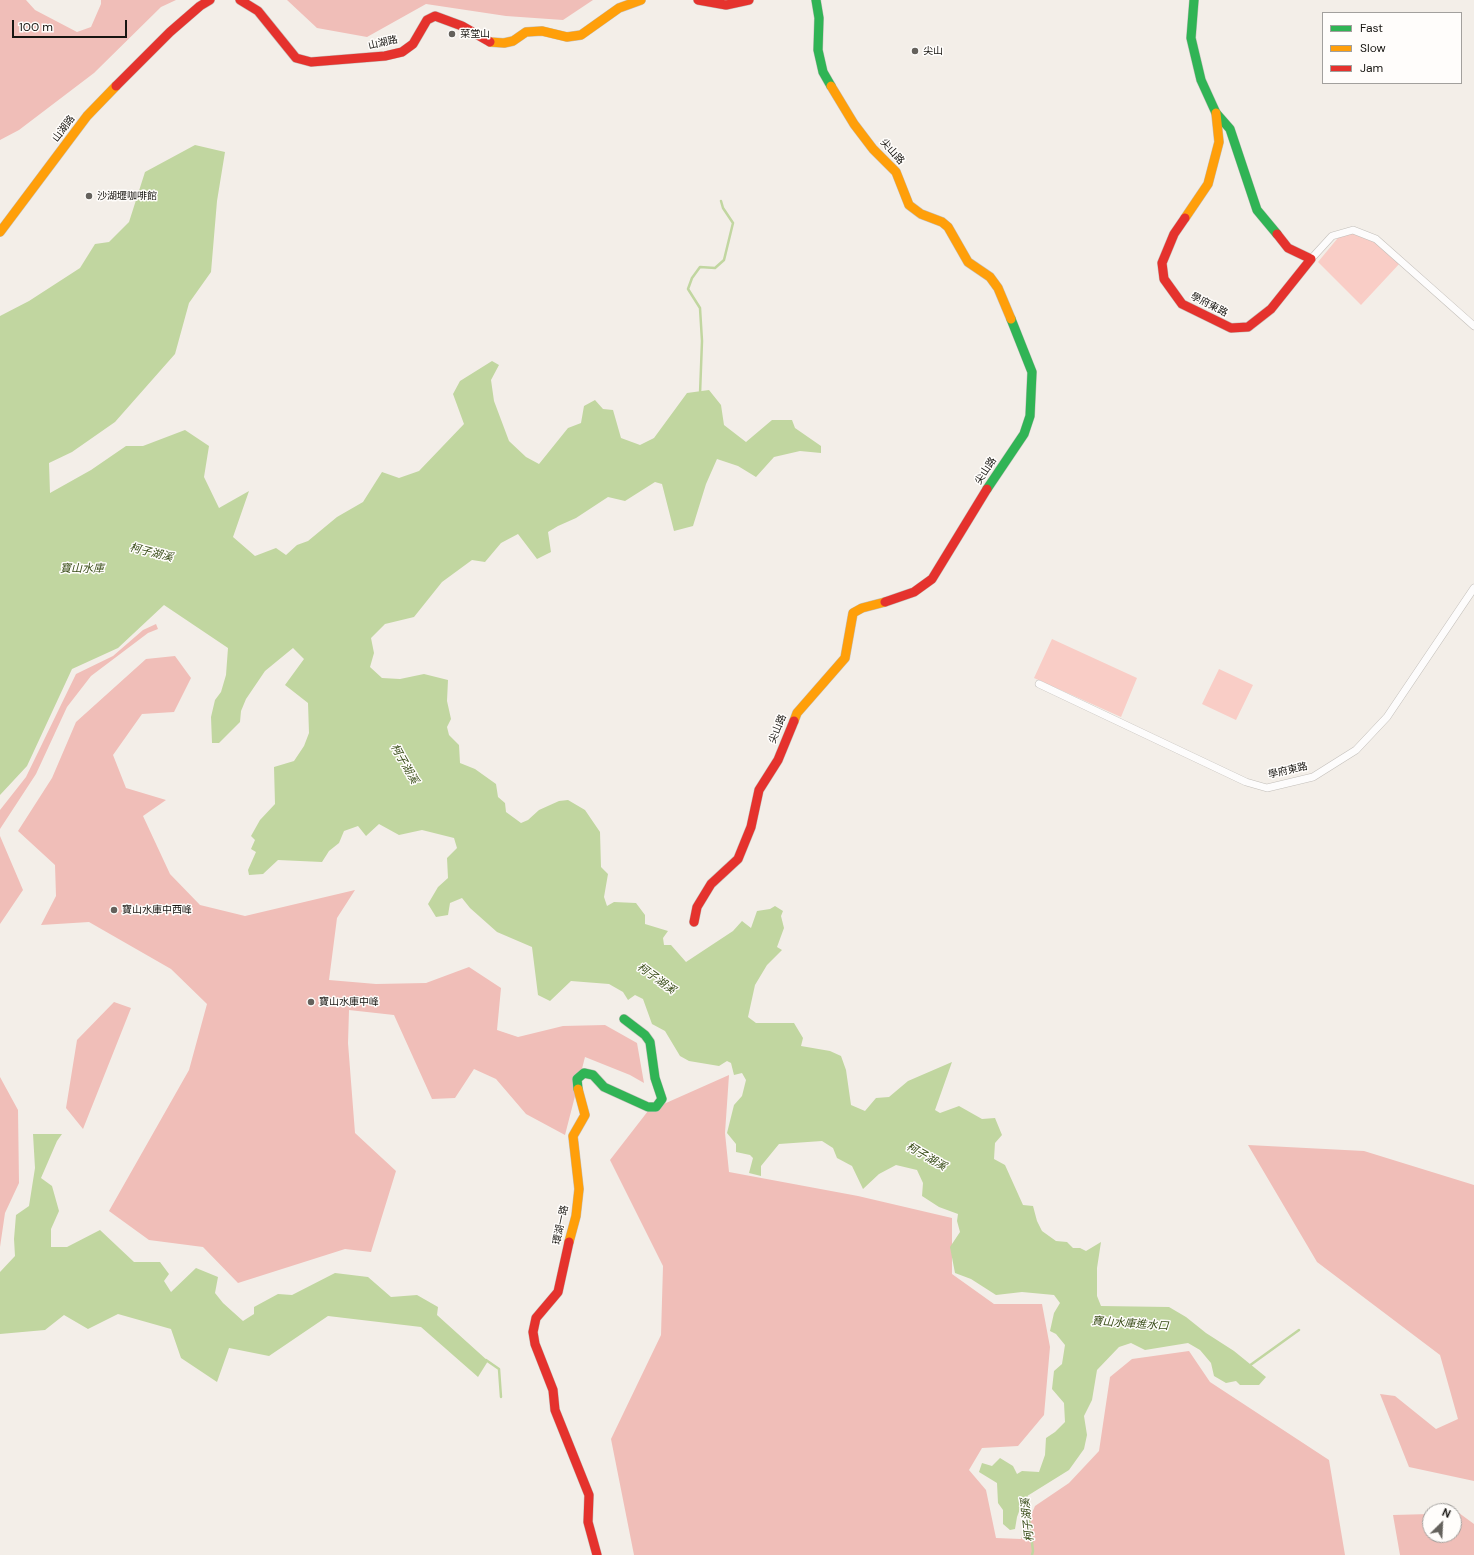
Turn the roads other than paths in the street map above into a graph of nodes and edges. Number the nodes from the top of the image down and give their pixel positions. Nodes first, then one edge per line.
1 (210, 0) edge
2 (240, 0) edge
3 (641, 0) edge
4 (698, 0) edge
5 (749, 0) edge
6 (816, 0) edge
7 (1194, 0) edge
8 (1216, 113) junction
9 (0, 232) edge
10 (1311, 259) junction
11 (1474, 326) edge
12 (1474, 588) edge
13 (1039, 684) dead end
14 (694, 922) dead end
15 (624, 1019) dead end
16 (597, 1555) edge

1 - 9 street, 山湖路
2 - 3 street, 山湖路
4 - 5 street
6 - 14 street, 尖山路
7 - 8 street, 學府東路
8 - 10 street, 學府東路
8 - 10 street, 學府東路
10 - 11 street, 學府東路
12 - 13 street, 學府東路
15 - 16 street, 環湖一路

